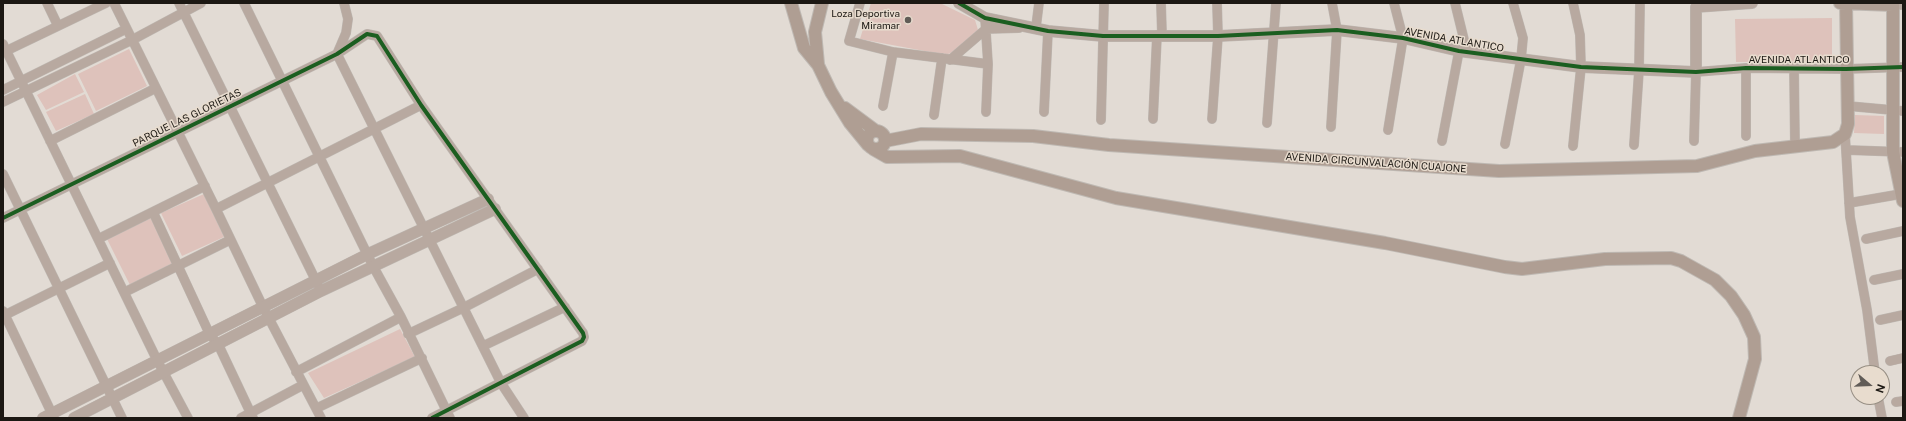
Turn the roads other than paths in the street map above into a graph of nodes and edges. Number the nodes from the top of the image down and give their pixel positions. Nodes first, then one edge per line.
1 (47, 3) edge
2 (106, 3) edge
3 (114, 3) edge
4 (201, 3) edge
5 (244, 3) edge
6 (344, 3) edge
7 (791, 3) edge
8 (822, 3) edge
9 (860, 3) edge
10 (959, 3) edge
11 (1039, 3) edge
12 (1104, 3) edge
13 (1162, 3) edge
14 (1217, 3) edge
15 (1276, 3) edge
16 (1332, 3) edge
17 (1394, 3) edge
18 (1455, 3) edge
19 (1513, 3) edge
20 (1573, 3) edge
21 (1640, 3) edge
22 (1748, 3) edge
23 (1752, 3) edge
24 (1840, 3) edge
25 (1846, 3) edge
26 (1866, 3) edge
27 (1896, 4) edge
28 (1696, 5) edge
29 (182, 7) edge
30 (973, 7) edge
31 (985, 24) junction
32 (58, 26) junction
33 (1035, 27) junction
34 (126, 29) junction
35 (1336, 30) junction
36 (1048, 31) junction
37 (1275, 34) junction
38 (1159, 35) junction
39 (1103, 36) junction
40 (1218, 36) junction
41 (1403, 38) junction
42 (132, 40) junction
43 (5, 48) edge
44 (1463, 51) junction
45 (893, 52) junction
46 (338, 54) junction
47 (946, 59) junction
48 (1521, 60) junction
49 (988, 64) junction
50 (818, 65) junction
51 (1794, 67) junction
52 (1898, 67) edge
53 (1581, 68) junction
54 (1746, 68) junction
55 (1846, 69) junction
56 (1639, 70) junction
57 (1696, 72) junction
58 (281, 80) junction
59 (20, 82) junction
60 (156, 88) junction
61 (3, 90) edge
62 (25, 92) junction
63 (3, 102) edge
64 (838, 103) junction
65 (421, 104) junction
66 (230, 105) junction
67 (883, 106) dead end
68 (1848, 106) junction
69 (1898, 111) edge
70 (986, 112) dead end
71 (1044, 112) dead end
72 (934, 115) dead end
73 (1153, 119) dead end
74 (1212, 119) dead end
75 (1101, 120) dead end
76 (1267, 123) dead end
77 (1331, 126) dead end
78 (374, 130) junction
79 (1388, 130) dead end
80 (178, 131) junction
81 (1845, 134) junction
82 (1746, 136) dead end
83 (877, 140) junction
84 (50, 141) junction
85 (1442, 141) dead end
86 (1694, 142) dead end
87 (1505, 144) dead end
88 (1634, 145) dead end
89 (1573, 146) dead end
90 (1795, 146) junction
91 (1847, 150) junction
92 (1898, 152) edge
93 (319, 156) junction
94 (3, 174) edge
95 (268, 181) junction
96 (71, 185) junction
97 (205, 186) junction
98 (1902, 198) edge
99 (488, 199) junction
100 (1849, 203) junction
101 (21, 209) junction
102 (216, 209) junction
103 (495, 209) junction
104 (153, 212) junction
105 (3, 218) edge
106 (424, 228) junction
107 (1903, 231) edge
108 (98, 239) junction
109 (1866, 239) dead end
110 (230, 240) junction
111 (429, 240) junction
112 (368, 254) junction
113 (110, 263) junction
114 (177, 266) junction
115 (373, 266) junction
116 (538, 270) junction
117 (1903, 274) edge
118 (316, 280) junction
119 (1874, 280) dead end
120 (59, 288) junction
121 (321, 291) junction
122 (124, 292) junction
123 (263, 307) junction
124 (463, 308) junction
125 (564, 308) junction
126 (4, 314) edge
127 (1903, 315) edge
128 (401, 317) junction
129 (269, 318) junction
130 (1880, 320) dead end
131 (408, 334) junction
132 (210, 335) junction
133 (218, 344) junction
134 (483, 346) junction
135 (422, 358) junction
136 (1903, 358) edge
137 (157, 360) junction
138 (1890, 361) dead end
139 (1874, 365) edge
140 (164, 370) junction
141 (296, 372) junction
142 (501, 383) junction
143 (105, 386) junction
144 (303, 386) junction
145 (112, 399) junction
146 (1880, 405) edge
147 (317, 408) junction
148 (252, 415) edge
149 (449, 415) edge
150 (49, 416) edge
151 (74, 418) edge
152 (122, 418) edge
153 (188, 418) edge
154 (241, 418) edge
155 (321, 418) edge
156 (432, 418) edge
157 (524, 418) edge
158 (1739, 418) edge
159 (1882, 418) edge

1 - 32 street
2 - 32 street
3 - 34 street
4 - 29 street
5 - 58 street
6 - 46 street
7 - 50 main road
8 - 50 main road
9 - 45 street
10 - 30 street, AVENIDA ATLANTICO
11 - 33 street
12 - 39 street
13 - 38 street
14 - 40 street
15 - 37 street
16 - 35 street
17 - 41 street
18 - 44 street
19 - 48 street
20 - 53 street
21 - 56 street
22 - 23 street
22 - 28 street
24 - 25 main road
25 - 26 main road
25 - 55 main road
26 - 27 main road
27 - 52 main road
28 - 57 street
29 - 42 street
29 - 66 street
30 - 31 street, AVENIDA ATLANTICO
31 - 33 street, AVENIDA ATLANTICO
31 - 47 street
31 - 49 street
32 - 43 street
33 - 36 street, AVENIDA ATLANTICO
34 - 42 street
34 - 59 street
35 - 37 street, AVENIDA ATLANTICO
35 - 41 street, AVENIDA ATLANTICO
35 - 77 street
36 - 39 street, AVENIDA ATLANTICO
36 - 71 street
37 - 40 street, AVENIDA ATLANTICO
37 - 76 street
38 - 39 street, AVENIDA ATLANTICO
38 - 40 street, AVENIDA ATLANTICO
38 - 73 street
39 - 75 street
40 - 74 street
41 - 44 street, AVENIDA ATLANTICO
41 - 79 street
42 - 60 street
42 - 62 street
43 - 59 street
44 - 48 street, AVENIDA ATLANTICO
44 - 85 street
45 - 47 street
45 - 67 street
46 - 58 street, PARQUE LAS GLORIETAS
46 - 65 street, PARQUE LAS GLORIETAS
46 - 78 street
47 - 49 street
47 - 72 street
48 - 53 street, AVENIDA ATLANTICO
48 - 87 street
49 - 70 street
50 - 64 main road
51 - 54 street, AVENIDA ATLANTICO
51 - 55 street, AVENIDA ATLANTICO
51 - 90 street
52 - 55 street, AVENIDA ATLANTICO
52 - 69 main road
53 - 56 street, AVENIDA ATLANTICO
53 - 89 street
54 - 57 street, AVENIDA ATLANTICO
54 - 82 street
55 - 68 main road
56 - 57 street, AVENIDA ATLANTICO
56 - 88 street
57 - 86 street
58 - 66 street, PARQUE LAS GLORIETAS
58 - 93 street
59 - 61 street
59 - 62 street
60 - 80 street
60 - 84 street
62 - 63 street
62 - 84 street
64 - 83 main road
64 - 83 main road
65 - 78 street
65 - 99 street
66 - 80 street, PARQUE LAS GLORIETAS
66 - 95 street
68 - 69 street
68 - 81 main road
69 - 92 main road
78 - 93 street
78 - 106 street
80 - 96 street, PARQUE LAS GLORIETAS
80 - 97 street
81 - 90 main road, AVENIDA CIRCUNVALACIÓN CUAJONE
81 - 91 street
83 - 90 main road, AVENIDA CIRCUNVALACIÓN CUAJONE
83 - 158 main road
84 - 96 street
91 - 92 street
91 - 100 street
92 - 98 main road
93 - 95 street
93 - 112 street
94 - 101 street
95 - 102 street
95 - 118 street
96 - 101 street, PARQUE LAS GLORIETAS
96 - 108 street
97 - 102 street
97 - 104 street
98 - 100 street
99 - 103 street
99 - 106 street
100 - 139 street
101 - 105 street, PARQUE LAS GLORIETAS
101 - 120 street
102 - 110 street
103 - 111 street
103 - 116 street
104 - 108 street
104 - 114 street
106 - 111 street
106 - 112 street
107 - 109 street
108 - 113 street
110 - 114 street
110 - 123 street
111 - 115 street
111 - 124 street
112 - 115 street
112 - 118 street
113 - 120 street
113 - 122 street
114 - 122 street
114 - 132 street
115 - 121 street
115 - 128 street
116 - 124 street
116 - 125 street
117 - 119 street
118 - 121 street
118 - 123 street
120 - 126 street
120 - 143 street
121 - 129 street
122 - 137 street
123 - 129 street
123 - 132 street
124 - 131 street
124 - 134 street
125 - 134 street
125 - 142 street
126 - 150 street
127 - 130 street
128 - 131 street
128 - 141 street
129 - 133 street
129 - 141 street
131 - 135 street
132 - 133 street
132 - 137 street
133 - 140 street
133 - 148 street
134 - 142 street
135 - 147 street
135 - 149 street
136 - 138 street
137 - 140 street
137 - 143 street
140 - 145 street
140 - 153 street
141 - 144 street
142 - 149 street
142 - 157 street
143 - 145 street
143 - 150 street
144 - 147 street
144 - 148 street
145 - 151 street
145 - 152 street
146 - 159 street
147 - 155 street
148 - 154 street
149 - 156 street

